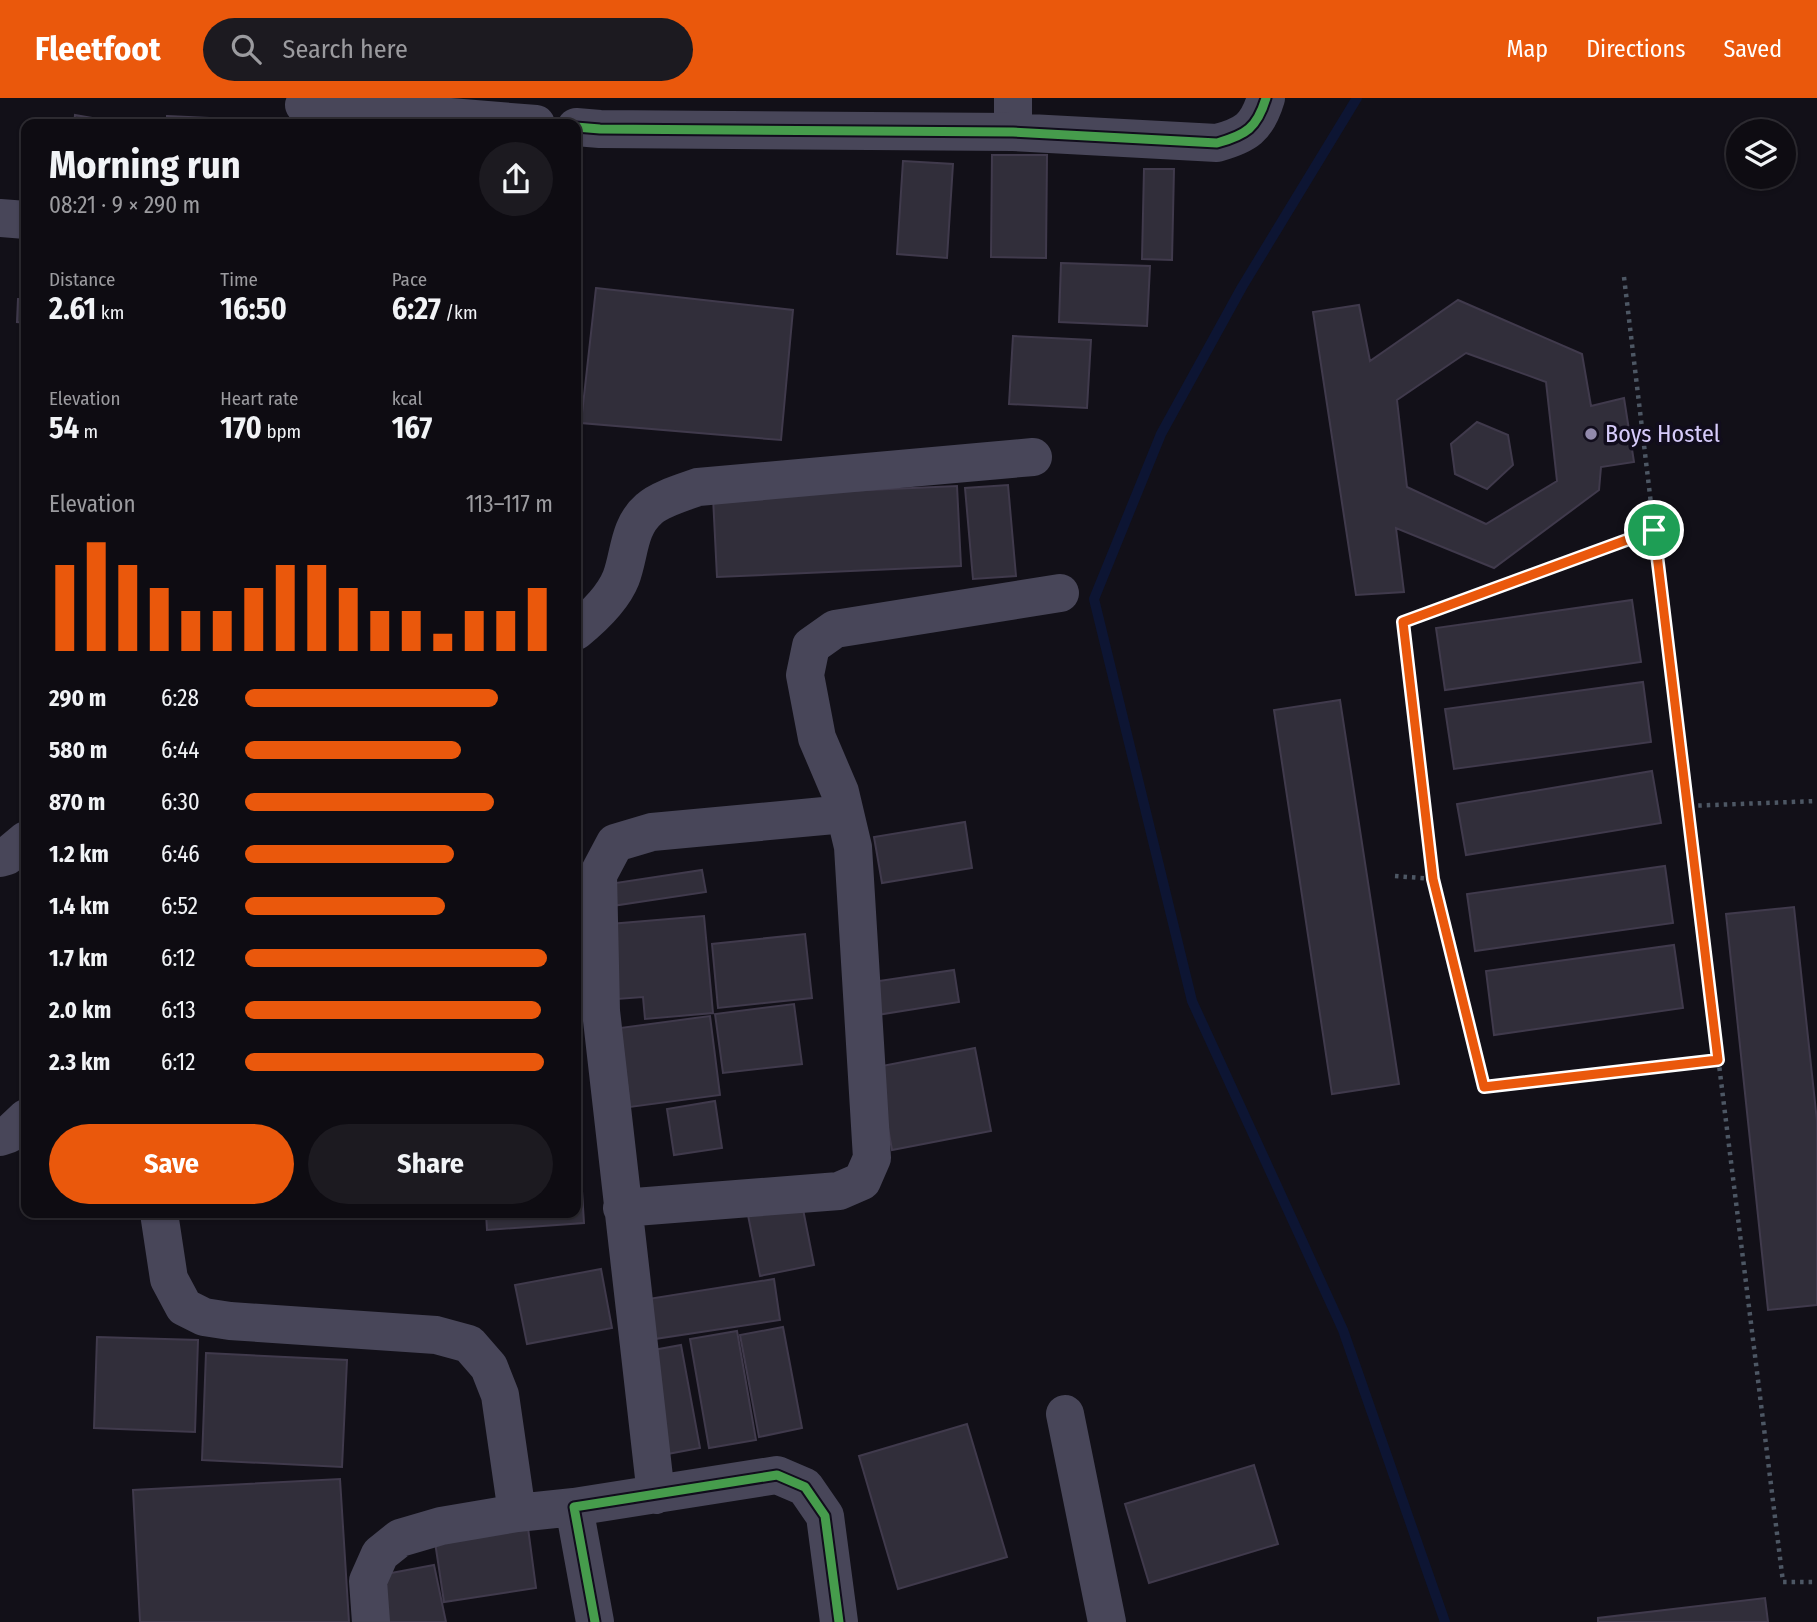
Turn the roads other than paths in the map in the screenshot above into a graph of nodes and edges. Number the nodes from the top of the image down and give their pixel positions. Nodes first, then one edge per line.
1 (1266, 98) edge
2 (303, 109) edge
3 (1013, 115) edge
4 (458, 119) edge
5 (581, 127) edge
6 (0, 218) edge
7 (21, 219) edge
8 (1033, 457) dead end
9 (1060, 593) dead end
10 (581, 627) edge
11 (845, 814) junction
12 (21, 844) edge
13 (0, 859) edge
14 (588, 1012) edge
15 (21, 1122) edge
16 (0, 1138) edge
17 (622, 1208) junction
18 (160, 1218) edge
19 (1065, 1414) dead end
20 (656, 1495) junction
21 (574, 1507) junction
22 (517, 1513) junction
23 (371, 1622) edge
24 (595, 1622) edge
25 (839, 1622) edge
26 (1107, 1622) edge

1 - 3 street
2 - 4 street
3 - 5 street
6 - 7 street
8 - 10 street
9 - 11 street
11 - 14 street
11 - 17 street
12 - 13 street
14 - 17 street
15 - 16 street
17 - 20 street
18 - 22 street
19 - 26 street
20 - 21 street
20 - 25 street
21 - 22 street
21 - 24 street
22 - 23 street

